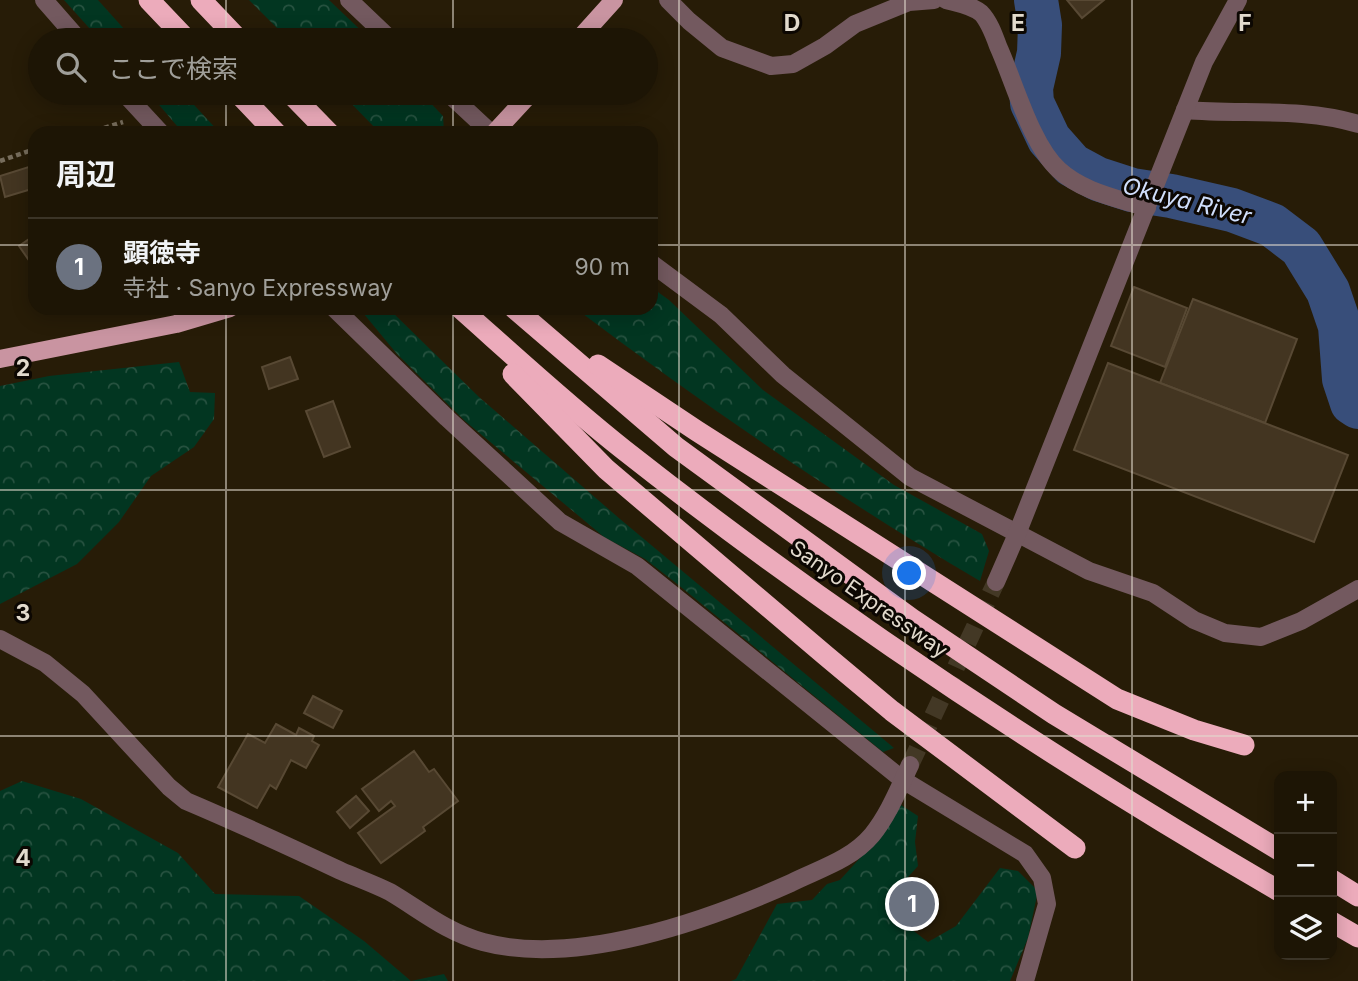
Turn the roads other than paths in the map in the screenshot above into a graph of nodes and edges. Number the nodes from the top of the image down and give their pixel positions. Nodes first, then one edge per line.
1 (44, 0) edge
2 (149, 0) edge
3 (201, 0) edge
4 (349, 0) edge
5 (614, 0) edge
6 (668, 0) edge
7 (934, 0) edge
8 (946, 0) edge
9 (1238, 0) edge
10 (68, 28) edge
11 (176, 28) edge
12 (228, 28) edge
13 (378, 28) edge
14 (589, 28) edge
15 (134, 105) edge
16 (249, 105) edge
17 (302, 105) edge
18 (462, 105) edge
19 (520, 105) edge
20 (1185, 110) junction
21 (1358, 124) edge
22 (154, 126) edge
23 (269, 126) edge
24 (322, 126) edge
25 (485, 126) edge
26 (500, 126) edge
27 (1148, 205) junction
28 (658, 268) edge
29 (206, 315) edge
30 (341, 315) edge
31 (463, 315) edge
32 (466, 315) edge
33 (522, 315) edge
34 (523, 315) edge
35 (0, 359) edge
36 (1017, 534) junction
37 (996, 582) tunnel mouth
38 (1358, 589) edge
39 (0, 639) edge
40 (1244, 745) dead end
41 (906, 772) junction
42 (1274, 847) edge
43 (1075, 848) dead end
44 (1337, 883) edge
45 (1274, 888) edge
46 (1358, 896) edge
47 (1337, 925) edge
48 (1358, 937) edge
49 (1025, 981) edge

1 - 10 street
2 - 11 highway
3 - 12 highway
4 - 13 street
5 - 14 main road
6 - 7 street
8 - 27 street
9 - 20 street
15 - 22 street
16 - 23 highway
17 - 24 highway
18 - 25 street
19 - 26 main road
20 - 21 street
20 - 27 street
27 - 36 street
28 - 36 street
29 - 35 main road
30 - 41 street
31 - 43 highway
32 - 45 highway, Sanyo Expressway
33 - 42 highway, Sanyo Expressway
34 - 40 highway
36 - 37 street
36 - 38 street
39 - 41 street
41 - 49 street
44 - 46 highway
47 - 48 highway

